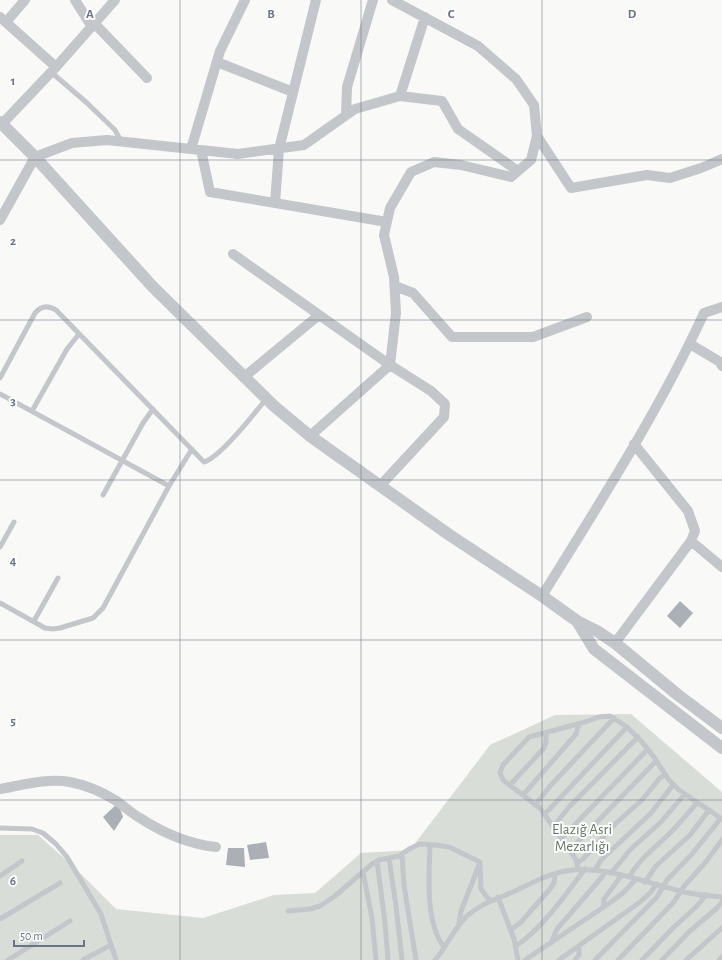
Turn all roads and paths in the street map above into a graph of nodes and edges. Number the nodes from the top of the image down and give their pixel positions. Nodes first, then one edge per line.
1 (25, 0) edge
2 (75, 0) edge
3 (114, 0) edge
4 (245, 0) edge
5 (316, 0) edge
6 (373, 0) edge
7 (392, 0) edge
8 (424, 17) junction
9 (3, 20) edge
10 (93, 25) junction
11 (217, 62) junction
12 (53, 70) junction
13 (147, 78) dead end
14 (293, 92) junction
15 (400, 96) junction
16 (346, 115) junction
17 (1, 123) edge
18 (537, 136) junction
19 (121, 141) junction
20 (196, 149) junction
21 (279, 149) junction
22 (35, 157) junction
23 (722, 159) edge
24 (518, 171) junction
25 (275, 203) junction
26 (0, 220) edge
27 (387, 222) junction
28 (233, 254) dead end
29 (395, 286) junction
30 (722, 307) edge
31 (319, 315) junction
32 (587, 317) dead end
33 (79, 334) junction
34 (690, 344) junction
35 (390, 365) junction
36 (722, 366) edge
37 (244, 377) junction
38 (0, 378) edge
39 (0, 394) edge
40 (267, 399) junction
41 (153, 409) junction
42 (32, 411) junction
43 (310, 436) junction
44 (634, 444) junction
45 (192, 449) junction
46 (122, 460) junction
47 (169, 486) junction
48 (380, 486) junction
49 (103, 495) dead end
50 (14, 522) dead end
51 (691, 541) junction
52 (0, 547) edge
53 (722, 567) edge
54 (58, 578) dead end
55 (542, 596) junction
56 (0, 603) edge
57 (34, 621) junction
58 (577, 621) junction
59 (615, 643) junction
60 (614, 718) junction
61 (579, 724) junction
62 (627, 727) junction
63 (722, 728) edge
64 (546, 733) junction
65 (638, 737) junction
66 (722, 748) edge
67 (648, 749) junction
68 (656, 761) junction
69 (665, 774) junction
70 (510, 785) junction
71 (673, 785) junction
72 (0, 789) edge
73 (523, 795) junction
74 (684, 795) junction
75 (697, 803) junction
76 (535, 805) junction
77 (709, 810) junction
78 (544, 815) junction
79 (722, 819) edge
80 (553, 827) junction
81 (0, 828) edge
82 (561, 839) junction
83 (722, 840) edge
84 (430, 845) junction
85 (216, 847) dead end
86 (570, 850) junction
87 (402, 854) junction
88 (388, 858) junction
89 (22, 861) dead end
90 (377, 861) junction
91 (480, 862) junction
92 (577, 863) junction
93 (586, 869) junction
94 (579, 870) junction
95 (595, 870) junction
96 (363, 872) junction
97 (605, 872) junction
98 (611, 873) junction
99 (555, 874) junction
100 (0, 876) edge
101 (622, 876) junction
102 (629, 877) junction
103 (636, 879) junction
104 (645, 882) junction
105 (60, 883) dead end
106 (657, 884) junction
107 (663, 886) junction
108 (681, 891) junction
109 (706, 895) junction
110 (498, 897) junction
111 (722, 897) edge
112 (490, 901) junction
113 (722, 902) edge
114 (603, 907) junction
115 (288, 911) dead end
116 (0, 919) edge
117 (70, 921) dead end
118 (458, 925) junction
119 (722, 928) edge
120 (511, 930) junction
121 (550, 944) junction
122 (111, 945) junction
123 (516, 946) junction
124 (578, 946) junction
125 (444, 947) junction
126 (722, 957) edge
127 (8, 960) edge
128 (83, 960) edge
129 (116, 960) edge
130 (376, 960) edge
131 (388, 960) edge
132 (402, 960) edge
133 (416, 960) edge
134 (435, 960) edge
135 (518, 960) edge
136 (525, 960) edge
137 (559, 960) edge
138 (575, 960) edge
139 (595, 960) edge
140 (618, 960) edge
141 (642, 960) edge
142 (662, 960) edge
143 (686, 960) edge
144 (719, 960) edge

1 - 9 street
2 - 10 street
3 - 10 street
4 - 11 street
5 - 14 street
6 - 16 street
7 - 8 street
8 - 15 street
8 - 18 street
9 - 12 street
10 - 12 street
10 - 13 street
11 - 14 street
11 - 20 street
12 - 17 street
12 - 19 lane
14 - 21 street
15 - 16 street
15 - 24 street
16 - 21 street
17 - 22 street
18 - 23 street
18 - 24 street
19 - 20 street
19 - 22 street
20 - 21 street
20 - 25 street
21 - 25 street
22 - 26 street
22 - 37 street
24 - 27 street
25 - 27 street
27 - 29 street
28 - 31 street
29 - 32 street
29 - 35 street
30 - 34 street
31 - 35 street
31 - 37 street
33 - 38 lane
33 - 41 lane
33 - 42 lane
34 - 36 street
34 - 44 street
35 - 43 street
35 - 48 street
37 - 40 street
39 - 42 lane
40 - 43 street
40 - 45 lane
41 - 45 lane
41 - 46 lane
42 - 46 lane
43 - 48 street
44 - 51 street
44 - 55 street
45 - 47 lane
46 - 47 lane
46 - 49 lane
47 - 57 lane
48 - 55 street
50 - 52 lane
51 - 53 street
51 - 59 street
54 - 57 lane
55 - 58 street
56 - 57 lane
58 - 59 street
58 - 66 street
59 - 63 street
60 - 61 lane
60 - 62 lane
60 - 76 lane
61 - 64 lane
61 - 73 lane
62 - 65 lane
62 - 78 lane
64 - 70 lane
64 - 70 lane
65 - 67 lane
65 - 80 lane
67 - 68 lane
67 - 82 lane
68 - 69 lane
68 - 86 lane
69 - 71 lane
69 - 92 lane
70 - 73 lane
71 - 74 lane
71 - 95 lane
72 - 85 street
73 - 76 lane
74 - 75 lane
74 - 98 lane
75 - 77 lane
75 - 102 lane
76 - 78 lane
77 - 79 lane
77 - 104 lane
78 - 80 lane
79 - 107 lane
80 - 82 lane
81 - 122 lane
82 - 86 lane
83 - 108 lane
84 - 87 lane
84 - 91 lane
84 - 125 lane
86 - 92 lane
87 - 88 lane
87 - 133 lane
88 - 90 lane
88 - 132 lane
89 - 100 lane
90 - 96 lane
90 - 131 lane
91 - 112 lane
91 - 118 lane
92 - 94 lane
93 - 94 lane
93 - 95 lane
93 - 123 lane
94 - 99 lane
95 - 97 lane
96 - 115 lane
96 - 130 lane
97 - 98 lane
97 - 121 lane
98 - 101 lane
99 - 110 lane
99 - 120 lane
101 - 102 lane
101 - 114 lane
102 - 103 lane
103 - 104 lane
103 - 114 lane
104 - 106 lane
105 - 116 lane
106 - 107 lane
106 - 124 lane
107 - 108 lane
107 - 139 lane
108 - 109 lane
108 - 140 lane
109 - 111 lane
109 - 141 lane
110 - 112 lane
110 - 120 lane
112 - 118 lane
113 - 142 lane
114 - 121 lane
117 - 127 lane
118 - 125 lane
119 - 143 lane
120 - 123 lane
121 - 136 lane
122 - 128 lane
122 - 129 lane
123 - 135 lane
124 - 137 lane
124 - 138 lane
125 - 134 lane
126 - 144 lane

